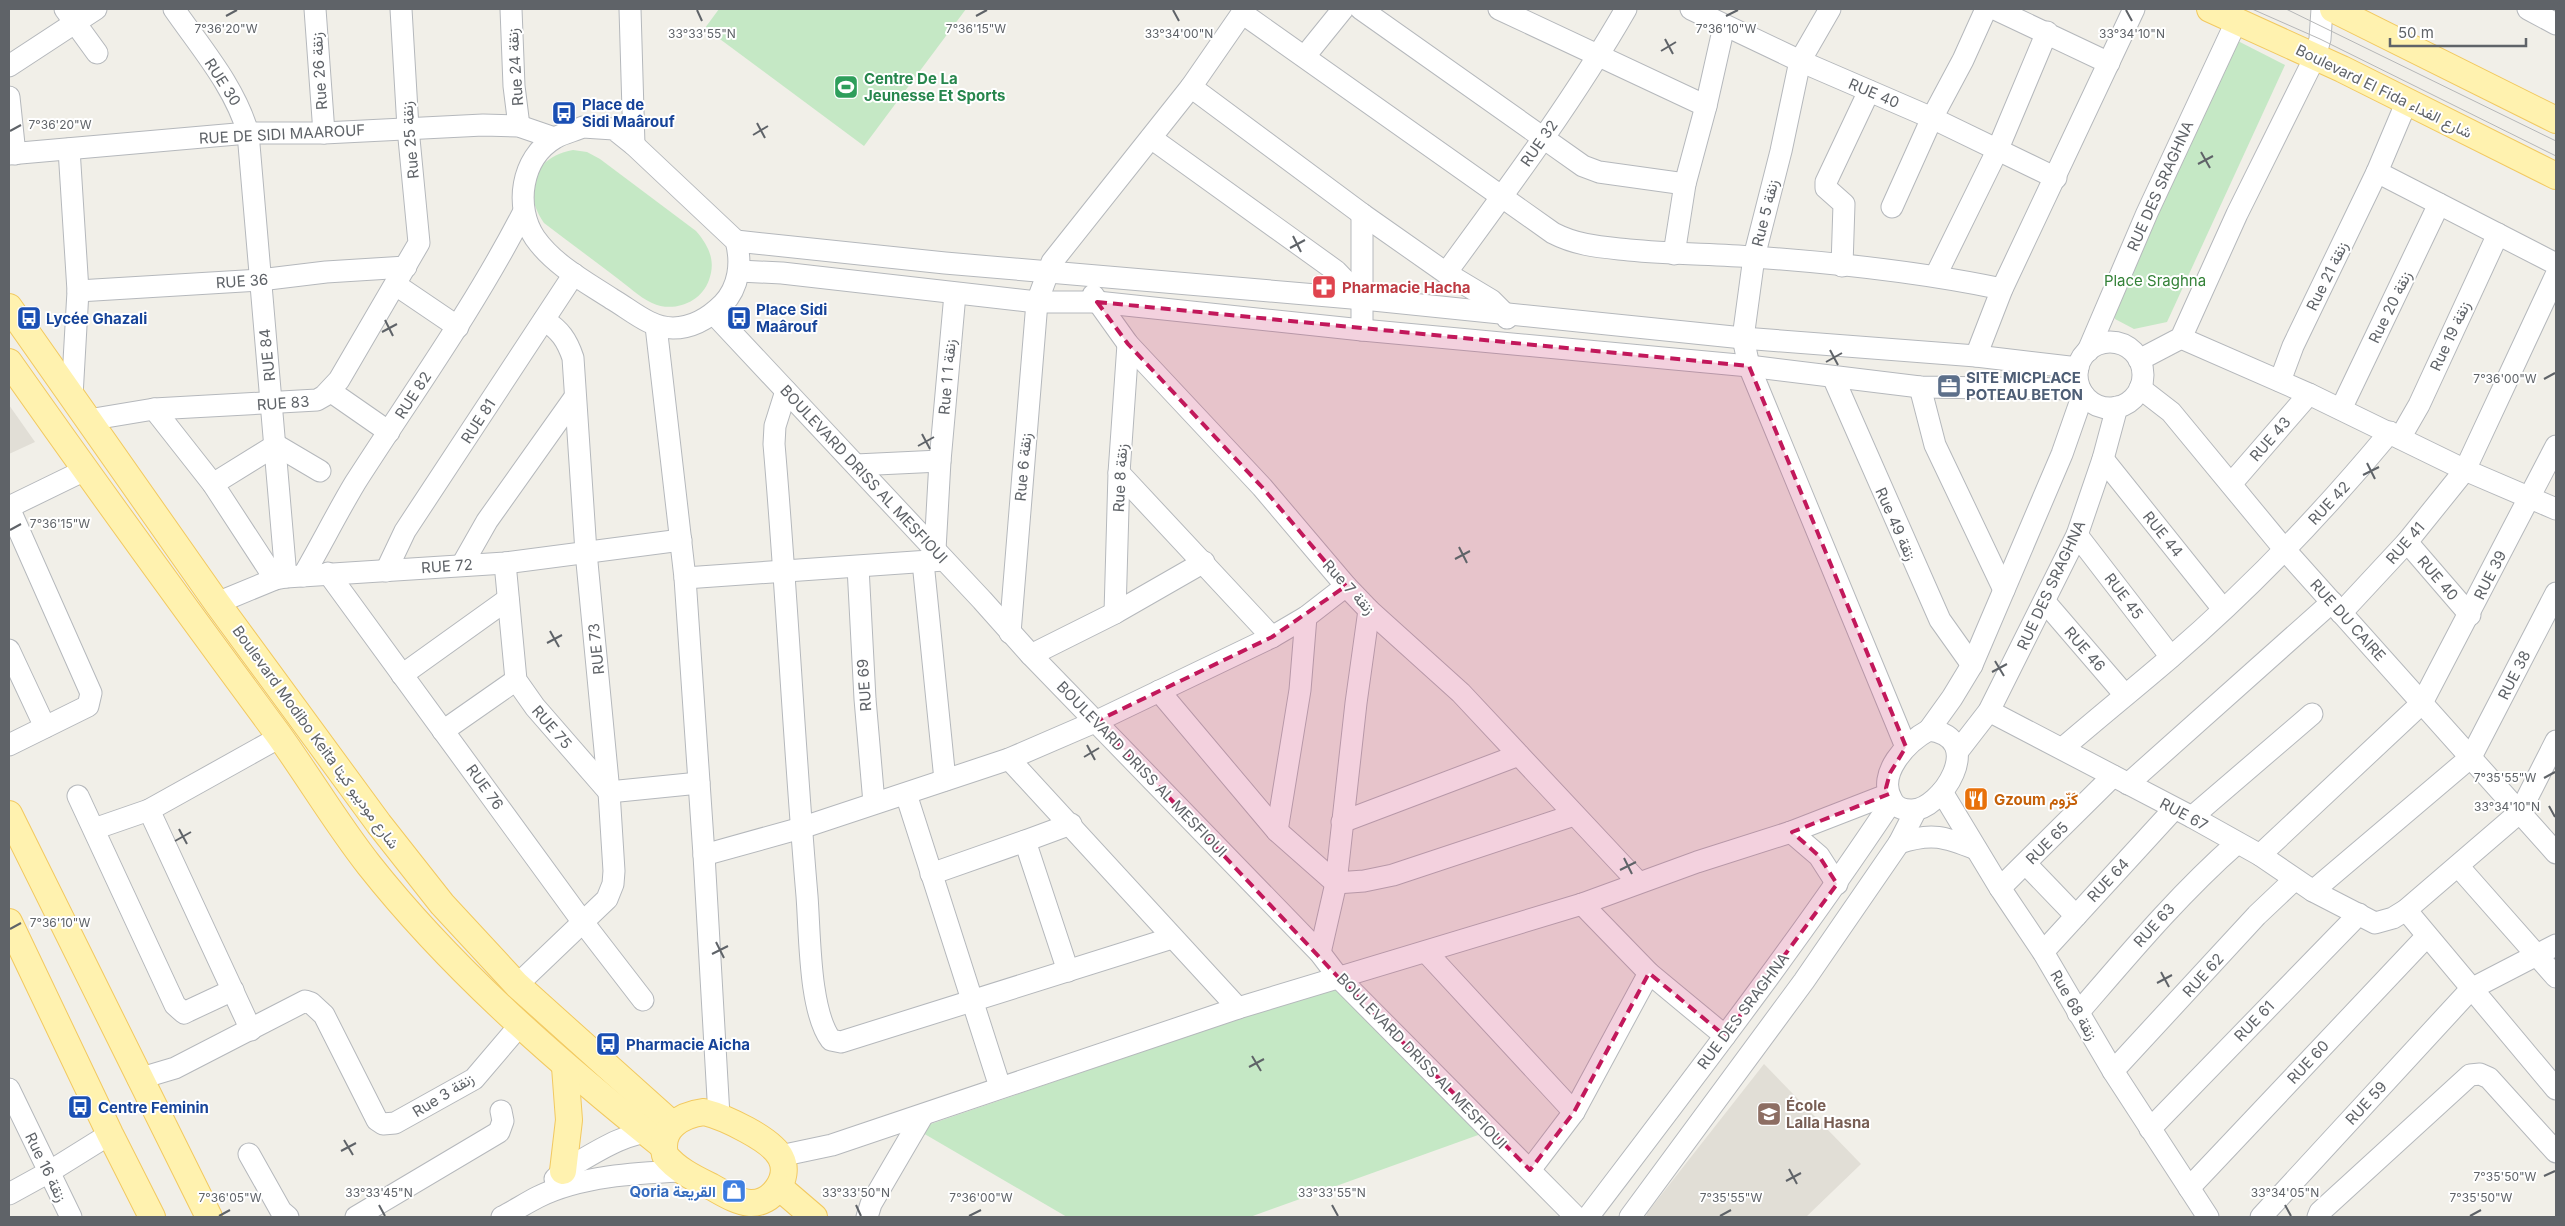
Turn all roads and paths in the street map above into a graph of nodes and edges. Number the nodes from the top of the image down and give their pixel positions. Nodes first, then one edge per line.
1 (96, 9) edge
2 (174, 9) edge
3 (315, 9) edge
4 (402, 9) edge
5 (512, 9) edge
6 (614, 9) edge
7 (1343, 9) edge
8 (1361, 9) edge
9 (1499, 9) edge
10 (1626, 9) edge
11 (1691, 9) edge
12 (1830, 9) edge
13 (1986, 9) edge
14 (1995, 9) edge
15 (2134, 9) edge
16 (2210, 9) edge
17 (2322, 9) edge
18 (2333, 9) edge
19 (2528, 9) edge
20 (1244, 11) edge
21 (70, 16) edge
22 (630, 17) edge
23 (2236, 22) junction
24 (2555, 22) edge
25 (1724, 26) junction
26 (2048, 32) junction
27 (97, 53) dead end
28 (1306, 56) junction
29 (1598, 57) junction
30 (2315, 57) junction
31 (1800, 61) junction
32 (2109, 63) junction
33 (9, 66) edge
34 (1191, 87) junction
35 (1870, 91) junction
36 (9, 97) edge
37 (2407, 101) junction
38 (1706, 106) junction
39 (1932, 118) junction
40 (2556, 120) edge
41 (520, 126) junction
42 (408, 128) junction
43 (248, 133) junction
44 (324, 133) junction
45 (1544, 136) junction
46 (554, 138) junction
47 (1151, 138) junction
48 (634, 144) junction
49 (69, 149) junction
50 (1997, 151) junction
51 (12, 154) edge
52 (2377, 172) junction
53 (2556, 176) edge
54 (2056, 178) junction
55 (1685, 184) junction
56 (1502, 195) junction
57 (2439, 204) junction
58 (1892, 208) dead end
59 (523, 213) junction
60 (1362, 214) junction
61 (2498, 234) junction
62 (736, 240) junction
63 (1674, 254) junction
64 (1754, 257) junction
65 (2556, 264) edge
66 (1842, 266) junction
67 (739, 272) junction
68 (1047, 272) junction
69 (1080, 273) junction
70 (1446, 273) junction
71 (574, 274) junction
72 (1936, 275) junction
73 (2556, 275) edge
74 (401, 276) junction
75 (260, 280) junction
76 (2002, 289) junction
77 (78, 291) junction
78 (955, 294) junction
79 (1363, 299) junction
80 (1037, 302) junction
81 (1097, 302) junction
82 (9, 307) edge
83 (714, 314) junction
84 (1507, 316) junction
85 (544, 320) junction
86 (656, 326) junction
87 (458, 327) junction
88 (1362, 330) junction
89 (1743, 338) junction
90 (2181, 338) junction
91 (1128, 344) junction
92 (1508, 344) junction
93 (1976, 356) junction
94 (2083, 360) junction
95 (2139, 360) junction
96 (9, 362) edge
97 (1749, 366) junction
98 (1832, 377) junction
99 (2280, 381) junction
100 (1920, 387) junction
101 (2140, 388) junction
102 (330, 391) junction
103 (786, 391) junction
104 (2082, 392) junction
105 (2308, 394) junction
106 (72, 396) junction
107 (574, 397) junction
108 (272, 404) junction
109 (2116, 407) junction
110 (154, 409) junction
111 (2340, 409) junction
112 (88, 420) junction
113 (389, 432) junction
114 (2395, 435) junction
115 (276, 445) junction
116 (2556, 446) edge
117 (2103, 458) junction
118 (940, 461) junction
119 (856, 465) junction
120 (85, 470) junction
121 (2465, 470) junction
122 (320, 471) dead end
123 (1119, 472) junction
124 (213, 484) junction
125 (2231, 484) junction
126 (2530, 497) junction
127 (9, 508) edge
128 (2556, 509) edge
129 (2077, 535) junction
130 (681, 540) junction
131 (2407, 542) junction
132 (2285, 550) junction
133 (586, 552) junction
134 (934, 558) junction
135 (1204, 562) junction
136 (505, 563) junction
137 (462, 565) junction
138 (858, 567) junction
139 (386, 571) junction
140 (785, 572) junction
141 (328, 573) junction
142 (288, 577) junction
143 (685, 578) junction
144 (1346, 586) junction
145 (2004, 590) junction
146 (2556, 593) edge
147 (508, 599) junction
148 (2045, 602) junction
149 (217, 603) junction
150 (2337, 608) junction
151 (2223, 609) junction
152 (1369, 610) junction
153 (1115, 613) junction
154 (2470, 615) junction
155 (1306, 617) junction
156 (1010, 632) junction
157 (1272, 637) junction
158 (9, 650) edge
159 (1031, 655) junction
160 (2171, 657) junction
161 (1972, 665) junction
162 (402, 675) junction
163 (516, 680) junction
164 (1160, 691) junction
165 (2125, 695) junction
166 (2422, 703) junction
167 (1988, 711) junction
168 (2312, 714) dead end
169 (1097, 721) junction
170 (45, 727) junction
171 (1928, 730) junction
172 (443, 731) junction
173 (280, 737) junction
174 (2556, 741) edge
175 (9, 745) edge
176 (1906, 747) junction
177 (2063, 748) junction
178 (1958, 751) junction
179 (1519, 755) junction
180 (2471, 758) junction
181 (1009, 759) junction
182 (945, 780) junction
183 (2120, 780) junction
184 (699, 783) junction
185 (609, 792) junction
186 (1942, 792) junction
187 (906, 794) junction
188 (78, 796) dead end
189 (1891, 798) junction
190 (874, 803) junction
191 (149, 810) junction
192 (1916, 810) junction
193 (2520, 812) junction
194 (2183, 813) junction
195 (9, 814) edge
196 (1574, 815) junction
197 (1342, 822) junction
198 (1071, 824) junction
199 (801, 828) junction
200 (94, 829) junction
201 (1277, 830) junction
202 (1791, 832) junction
203 (1025, 841) junction
204 (1900, 843) junction
205 (2237, 843) junction
206 (1976, 849) junction
207 (2556, 853) edge
208 (704, 855) junction
209 (2260, 856) junction
210 (2026, 864) junction
211 (2458, 866) junction
212 (931, 874) junction
213 (2294, 880) junction
214 (1638, 882) junction
215 (1336, 883) junction
216 (1837, 884) junction
217 (2000, 888) junction
218 (2313, 891) junction
219 (1582, 904) junction
220 (2406, 910) junction
221 (2076, 916) junction
222 (2367, 919) junction
223 (582, 921) junction
224 (9, 922) edge
225 (2427, 936) junction
226 (1172, 938) junction
227 (2556, 944) edge
228 (2044, 952) junction
229 (1427, 953) junction
230 (1320, 954) junction
231 (2537, 954) junction
232 (1068, 972) junction
233 (1649, 973) junction
234 (2556, 977) edge
235 (1339, 978) junction
236 (517, 985) junction
237 (2471, 989) junction
238 (233, 990) junction
239 (643, 1000) dead end
240 (974, 1000) junction
241 (1238, 1008) junction
242 (2078, 1014) junction
243 (520, 1025) junction
244 (252, 1030) junction
245 (1725, 1036) junction
246 (565, 1067) junction
247 (2113, 1071) junction
248 (138, 1079) junction
249 (1000, 1087) junction
250 (2556, 1089) edge
251 (9, 1090) edge
252 (501, 1111) dead end
253 (1574, 1112) junction
254 (924, 1115) junction
255 (719, 1116) junction
256 (2150, 1129) junction
257 (662, 1133) junction
258 (110, 1134) junction
259 (2556, 1152) edge
260 (249, 1154) dead end
261 (780, 1156) junction
262 (1530, 1170) junction
263 (563, 1171) junction
264 (681, 1171) junction
265 (49, 1172) junction
266 (2189, 1188) junction
267 (9, 1194) edge
268 (540, 1196) junction
269 (772, 1202) edge
270 (71, 1217) edge
271 (152, 1217) edge
272 (209, 1217) edge
273 (288, 1217) edge
274 (356, 1217) edge
275 (502, 1217) edge
276 (814, 1217) edge
277 (867, 1217) edge
278 (1576, 1217) edge
279 (1588, 1217) edge
280 (1630, 1217) edge
281 (2208, 1217) edge
282 (2261, 1217) edge
283 (2318, 1217) edge

1 - 21 street
2 - 43 street, RUE 30
3 - 44 street, Rue 26 زنقة
4 - 42 street, Rue 25 زنقة
5 - 41 street, Rue 24 زنقة
6 - 22 street
7 - 28 street
8 - 45 street
9 - 29 street
10 - 29 street, RUE 32
11 - 25 street, RUE 40
12 - 31 street, Rue 5 زنقة
13 - 39 street
14 - 26 street
15 - 32 street
16 - 23 main road, Boulevard El Fida شارع الفداء
17 - 30 street
18 - 40 main road
19 - 24 street
20 - 28 street
20 - 34 street, Rue 6 زنقة
21 - 27 street
21 - 33 street
22 - 48 street
23 - 30 main road, Boulevard El Fida شارع الفداء
23 - 94 street, RUE DES SRAGHNA
25 - 31 street, RUE 40
25 - 38 street
26 - 32 street
26 - 50 street
28 - 56 street
29 - 38 street
29 - 45 street, RUE 32
30 - 37 main road, Boulevard El Fida شارع الفداء
30 - 90 street
31 - 35 street, RUE 40
31 - 64 street, Rue 5 زنقة
32 - 54 street
34 - 47 street, Rue 6 زنقة
34 - 60 street
35 - 39 street, RUE 40
35 - 66 street
36 - 51 street
37 - 52 street, Rue 21 زنقة
37 - 53 main road, Boulevard El Fida شارع الفداء
38 - 55 street
39 - 50 street, RUE 40
39 - 58 street
41 - 42 street, RUE DE SIDI MAAROUF
41 - 46 street, RUE DE SIDI MAAROUF
42 - 44 street, RUE DE SIDI MAAROUF
42 - 74 street, Rue 25 زنقة
43 - 44 street, RUE DE SIDI MAAROUF
43 - 49 street, RUE DE SIDI MAAROUF
43 - 75 street, RUE 84
45 - 55 street
45 - 56 street, RUE 32
46 - 48 street
46 - 59 street
47 - 68 street, Rue 6 زنقة
47 - 79 street
48 - 62 street
49 - 51 street, RUE DE SIDI MAAROUF
49 - 77 street
50 - 54 street, RUE 40
50 - 72 street
52 - 57 street
52 - 99 street, Rue 21 زنقة
54 - 76 street
55 - 63 street
56 - 63 street
56 - 70 street, RUE 32
57 - 61 street
57 - 111 street, Rue 20 زنقة
59 - 71 street
59 - 87 street, RUE 82
60 - 70 street
60 - 79 street
61 - 65 street
61 - 114 street, Rue 19 زنقة
62 - 67 street
62 - 68 street
63 - 64 street
64 - 66 street
64 - 89 street, Rue 5 زنقة
66 - 72 street
67 - 78 street
67 - 83 street
68 - 69 street
68 - 80 street, Rue 6 زنقة
69 - 79 street
69 - 81 street, Rue 7 زنقة
70 - 84 street
71 - 85 street, RUE 81
71 - 86 street
72 - 76 street
73 - 121 street, RUE 41
74 - 75 street, RUE 36
74 - 87 street
74 - 102 street, RUE 83
75 - 77 street, RUE 36
75 - 108 street, RUE 84
76 - 93 street
77 - 106 street
78 - 80 street
78 - 118 street, Rue 1 زنقة 1
79 - 84 street
79 - 88 street
80 - 81 street
80 - 156 street, Rue 6 زنقة
81 - 88 street
81 - 91 street, Rue 7 زنقة
82 - 106 main road, Boulevard Modibo Keita شارع موديبو كيتا
83 - 86 street
83 - 103 street, BOULEVARD DRISS AL MESFIOUI
84 - 89 street
84 - 92 street
85 - 107 street, RUE 73
85 - 139 street, RUE 81
86 - 130 street
87 - 113 street, RUE 82
88 - 92 street
89 - 93 street
89 - 97 street, Rue 5 زنقة
90 - 95 street
90 - 99 street
91 - 123 street, Rue 8 زنقة
91 - 144 street, Rue 7 زنقة
92 - 97 street
93 - 94 street
94 - 95 street
94 - 104 street
95 - 101 street
96 - 120 main road, Boulevard Modibo Keita شارع موديبو كيتا
97 - 98 street
97 - 176 street, Rue 5 زنقة
98 - 100 street
98 - 161 street, Rue 49 زنقة
99 - 105 street
100 - 104 street
100 - 145 street
101 - 109 street
101 - 125 street, RUE DU CAIRE
102 - 108 street, RUE 83
102 - 113 street
103 - 119 street, BOULEVARD DRISS AL MESFIOUI
103 - 140 street
104 - 109 street
104 - 145 street
105 - 111 street
105 - 125 street, RUE 43
106 - 112 main road, Boulevard Modibo Keita شارع موديبو كيتا
107 - 133 street, RUE 73
107 - 137 street
108 - 110 street, RUE 83
108 - 115 street, RUE 84
109 - 117 street, RUE DES SRAGHNA
110 - 112 street, RUE 83
110 - 124 street
111 - 114 street
112 - 149 main road, Boulevard Modibo Keita شارع موديبو كيتا
113 - 142 street, RUE 82
114 - 121 street
114 - 132 street, RUE 42
115 - 122 street
115 - 124 street
115 - 142 street, RUE 84
116 - 126 street, RUE 39
117 - 129 street, RUE DES SRAGHNA
117 - 151 street, RUE 44
118 - 119 street
118 - 134 street, Rue 1 زنقة 1
119 - 134 street, BOULEVARD DRISS AL MESFIOUI
120 - 127 street
120 - 173 main road, Boulevard Modibo Keita شارع موديبو كيتا
121 - 126 street
121 - 131 street, RUE 41
123 - 135 street
123 - 153 street, Rue 8 زنقة
124 - 142 street
125 - 132 street, RUE DU CAIRE
126 - 128 street
126 - 154 street, RUE 39
127 - 170 street
129 - 148 street, RUE DES SRAGHNA
129 - 160 street, RUE 45
130 - 133 street, RUE 72
130 - 143 street
131 - 150 street, RUE 41
131 - 154 street, RUE 40
132 - 150 street, RUE DU CAIRE
132 - 151 street, RUE 42
133 - 136 street, RUE 72
133 - 185 street, RUE 73
134 - 138 street
134 - 156 street, BOULEVARD DRISS AL MESFIOUI
134 - 182 street, Rue 1 زنقة 1
135 - 153 street
135 - 157 street
136 - 137 street, RUE 72
136 - 147 street, RUE 75
137 - 139 street, RUE 72
138 - 140 street
138 - 190 street, RUE 69
139 - 141 street, RUE 72
140 - 143 street
140 - 199 street
141 - 142 street, RUE 72
141 - 162 street, RUE 76
142 - 149 street, RUE 72
143 - 184 street
144 - 152 street, Rue 7 زنقة
144 - 155 street
145 - 161 street
146 - 180 street, RUE 38
147 - 162 street
147 - 163 street, RUE 75
148 - 165 street, RUE 46
148 - 167 street, RUE DES SRAGHNA
149 - 236 main road, Boulevard Modibo Keita شارع موديبو كيتا
150 - 166 street, RUE DU CAIRE
150 - 183 street, RUE 41
151 - 160 street, RUE 42
152 - 179 street, Rue 7 زنقة
152 - 197 street
153 - 159 street
154 - 166 street, RUE 39
155 - 157 street
155 - 201 street
156 - 159 street, BOULEVARD DRISS AL MESFIOUI
157 - 164 street
158 - 170 street
159 - 169 street, BOULEVARD DRISS AL MESFIOUI
160 - 165 street, RUE 42
161 - 171 street
162 - 172 street, RUE 76
163 - 172 street
163 - 185 street, RUE 75
164 - 169 street
164 - 201 street
165 - 177 street, RUE 42
166 - 180 street, RUE DU CAIRE
166 - 209 street, RUE 39
167 - 177 street, RUE 67
167 - 178 street, RUE DES SRAGHNA
168 - 194 street, RUE 64
169 - 181 street
169 - 230 street, BOULEVARD DRISS AL MESFIOUI
170 - 175 street
171 - 176 street
171 - 178 street
172 - 223 street, RUE 76
173 - 191 street
173 - 243 main road, Boulevard Modibo Keita شارع موديبو كيتا
174 - 193 street
176 - 189 street
177 - 183 street, RUE 67
178 - 186 street
179 - 196 street, Rue 7 زنقة
179 - 197 street
180 - 193 street, RUE DU CAIRE
180 - 218 street
181 - 182 street
181 - 198 street
182 - 187 street
183 - 194 street, RUE 67
183 - 210 street, RUE 65
184 - 185 street
184 - 208 street
185 - 223 street, RUE 73
186 - 192 street
186 - 206 street, Rue 68 زنقة
187 - 190 street
187 - 212 street
188 - 200 street
189 - 192 street
189 - 202 street
189 - 216 street, RUE DES SRAGHNA
190 - 199 street
191 - 200 street
191 - 238 street
192 - 204 street, RUE DES SRAGHNA
193 - 207 street, RUE DU CAIRE
193 - 211 street
194 - 205 street, RUE 67
194 - 221 street, RUE 64
195 - 248 main road
196 - 214 street, Rue 7 زنقة
196 - 215 street
197 - 215 street
198 - 203 street
198 - 226 street
199 - 208 street
199 - 240 street
200 - 238 street
201 - 215 street
202 - 214 street
202 - 216 street
203 - 212 street
203 - 232 street
204 - 206 street
204 - 280 street, RUE DES SRAGHNA
205 - 209 street, RUE 67
205 - 242 street, RUE 63
206 - 217 street, Rue 68 زنقة
208 - 255 street
209 - 213 street, RUE 67
210 - 217 street, RUE 65
210 - 221 street
211 - 220 street
211 - 231 street
212 - 240 street
213 - 218 street, RUE 67
213 - 247 street, RUE 62
214 - 219 street
215 - 230 street
216 - 245 street, RUE DES SRAGHNA
217 - 228 street, Rue 68 زنقة
218 - 222 street, RUE 67
219 - 229 street
219 - 233 street
220 - 222 street
220 - 225 street
221 - 228 street, RUE 64
222 - 256 street, RUE 61
223 - 236 street
223 - 239 street, RUE 76
224 - 258 main road
225 - 237 street
225 - 266 street, RUE 60
226 - 232 street
226 - 241 street
227 - 231 street, RUE 59
228 - 242 street, Rue 68 زنقة
229 - 235 street
229 - 253 street
230 - 235 street, BOULEVARD DRISS AL MESFIOUI
231 - 234 street
231 - 237 street, RUE 59
232 - 240 street
233 - 245 street
233 - 253 street
235 - 241 street
235 - 262 street, BOULEVARD DRISS AL MESFIOUI
236 - 257 main road, Boulevard Modibo Keita شارع موديبو كيتا
237 - 250 street
237 - 282 street, RUE 59
238 - 244 street
240 - 249 street
241 - 249 street
242 - 247 street, Rue 68 زنقة
243 - 244 street, Rue 3 زنقة
243 - 246 main road, Boulevard Modibo Keita شارع موديبو كيتا
244 - 248 street
245 - 279 street, RUE DES SRAGHNA
246 - 257 main road, Boulevard Modibo Keita شارع موديبو كيتا
246 - 263 main road
247 - 256 street, Rue 68 زنقة
248 - 272 main road
249 - 254 street
251 - 265 street, Rue 16 زنقة
252 - 274 street
253 - 262 street
254 - 261 street
254 - 277 street
255 - 257 main road
255 - 261 main road
256 - 266 street, Rue 68 زنقة
257 - 263 street
257 - 264 main road
258 - 265 street
258 - 271 main road
259 - 283 street
260 - 273 street
261 - 269 main road
262 - 278 street, BOULEVARD DRISS AL MESFIOUI
263 - 268 street
264 - 268 street
264 - 269 main road
265 - 267 street
265 - 270 street, Rue 16 زنقة
266 - 281 street, Rue 68 زنقة
268 - 275 street
269 - 276 main road

